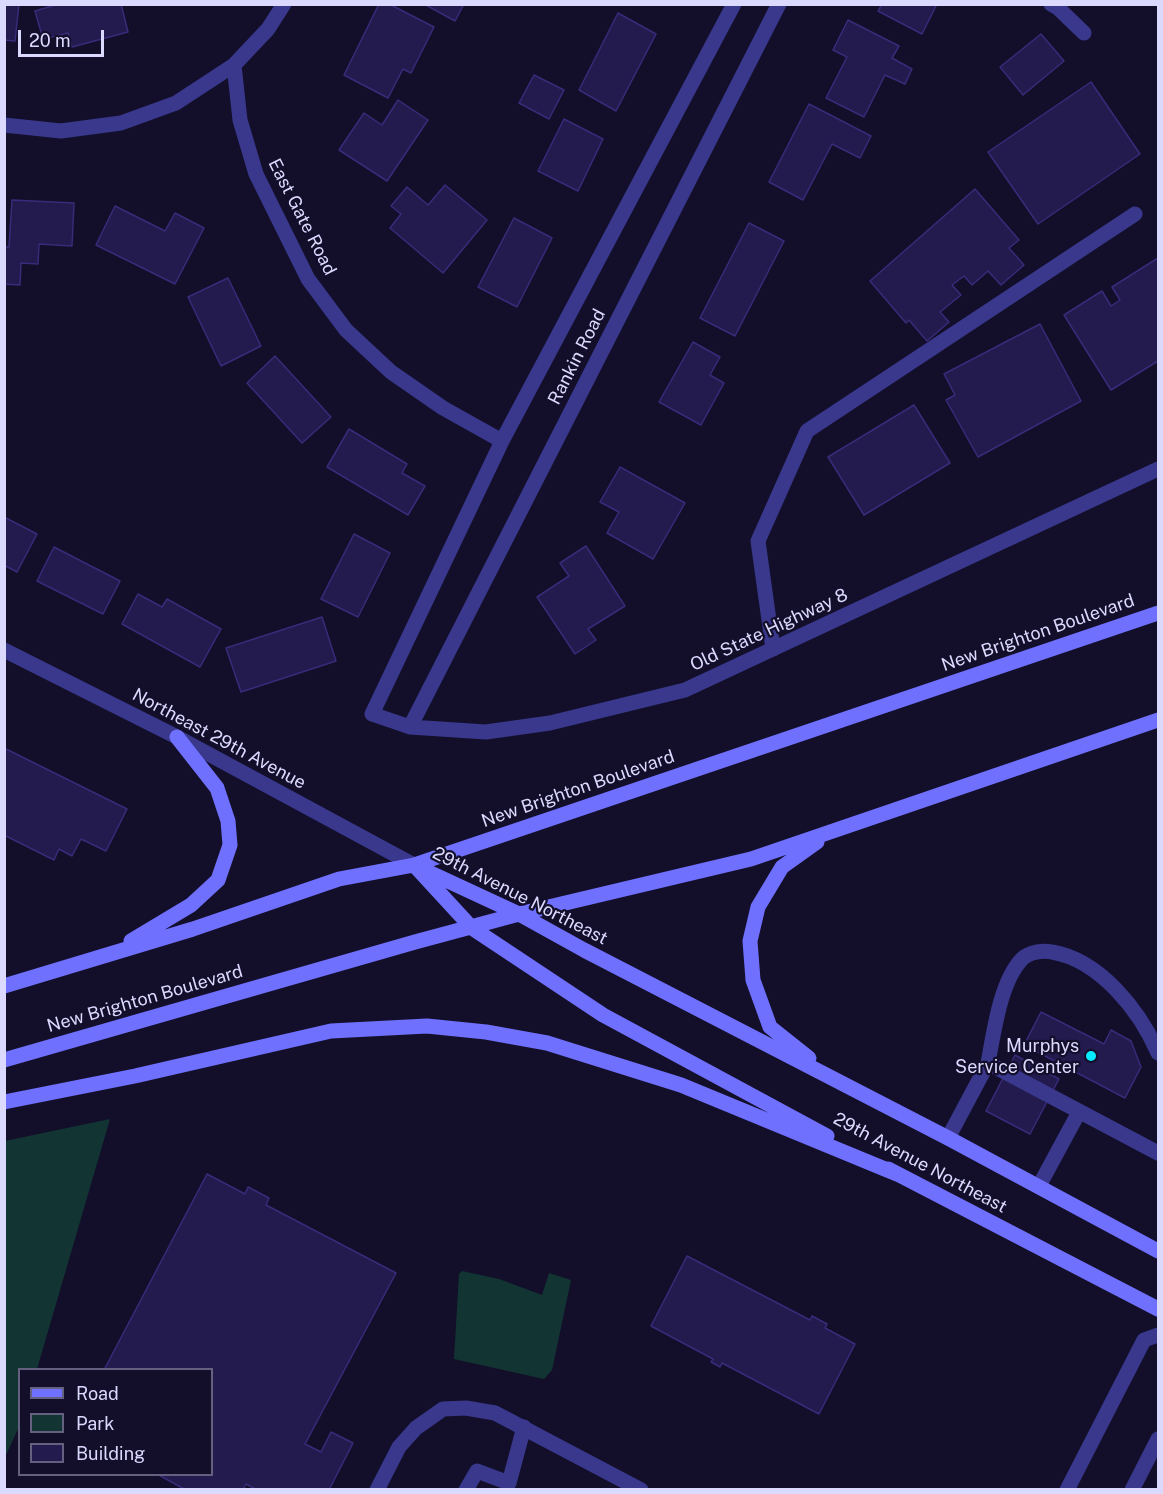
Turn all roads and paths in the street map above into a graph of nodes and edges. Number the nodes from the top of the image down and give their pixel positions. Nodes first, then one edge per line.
1 (284, 4) edge
2 (734, 4) edge
3 (779, 4) edge
4 (1051, 4) edge
5 (1084, 33) dead end
6 (234, 65) junction
7 (4, 125) edge
8 (1135, 214) dead end
9 (502, 441) junction
10 (1158, 469) edge
11 (1158, 613) edge
12 (773, 649) junction
13 (4, 650) edge
14 (372, 714) joint
15 (1158, 720) edge
16 (410, 727) junction
17 (177, 737) junction
18 (833, 831) junction
19 (414, 865) junction
20 (519, 914) junction
21 (472, 927) junction
22 (112, 953) junction
23 (4, 986) edge
24 (1158, 1053) edge
25 (4, 1060) edge
26 (988, 1064) junction
27 (835, 1078) junction
28 (4, 1102) edge
29 (1079, 1112) junction
30 (948, 1138) junction
31 (1158, 1153) edge
32 (897, 1174) junction
33 (1039, 1186) junction
34 (1158, 1251) edge
35 (1158, 1309) edge
36 (1158, 1335) edge
37 (524, 1427) junction
38 (1158, 1439) edge
39 (515, 1486) edge
40 (377, 1490) edge
41 (466, 1490) edge
42 (641, 1490) edge
43 (1067, 1490) edge
44 (1132, 1490) edge

1 - 6 street
2 - 9 street, Rankin Road
3 - 16 street, Rankin Road
4 - 5 street
6 - 7 street
6 - 9 street, East Gate Road
8 - 12 street
9 - 14 street, Rankin Road
10 - 12 street, Old State Highway 8
11 - 19 main road, New Brighton Boulevard
12 - 16 street, Old State Highway 8
13 - 17 street, Northeast 29th Avenue
14 - 16 street, Old State Highway 8
15 - 18 main road, New Brighton Boulevard
17 - 19 street, Northeast 29th Avenue
17 - 22 main road
18 - 20 main road, New Brighton Boulevard
18 - 27 main road
19 - 20 main road, 29th Avenue Northeast
19 - 21 main road, 29th Avenue Northeast
19 - 22 main road, New Brighton Boulevard
20 - 21 main road, New Brighton Boulevard
20 - 27 main road, 29th Avenue Northeast
21 - 25 main road, New Brighton Boulevard
21 - 32 main road, 29th Avenue Northeast
22 - 23 main road, New Brighton Boulevard
24 - 26 street
26 - 29 street
26 - 30 street
27 - 30 main road, 29th Avenue Northeast
28 - 32 main road
29 - 31 street
29 - 33 street
30 - 33 main road, 29th Avenue Northeast
32 - 35 main road, 29th Avenue Northeast
33 - 34 main road, 29th Avenue Northeast
36 - 43 street
37 - 39 street
37 - 40 street
37 - 42 street
38 - 44 street
39 - 41 street

